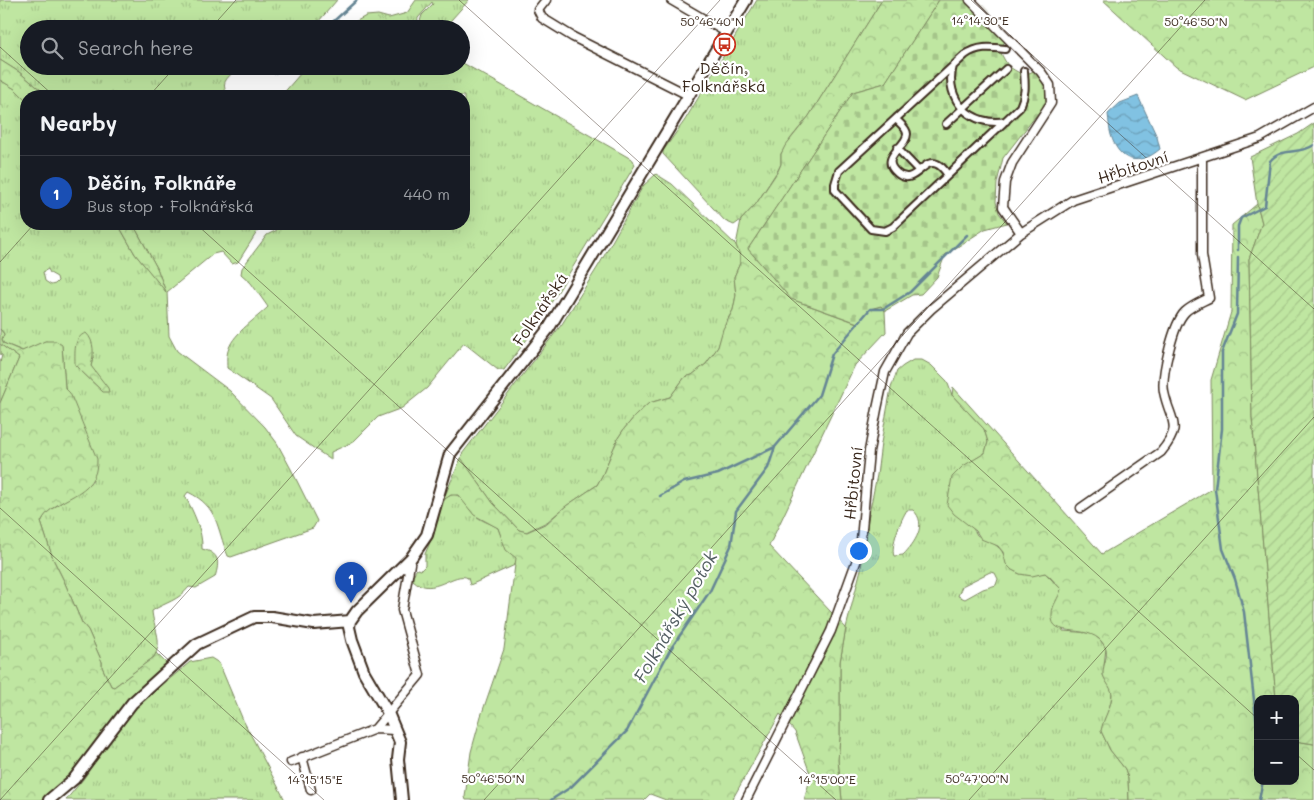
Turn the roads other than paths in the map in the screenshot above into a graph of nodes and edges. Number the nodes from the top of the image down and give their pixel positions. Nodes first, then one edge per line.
1 (546, 0) edge
2 (671, 0) edge
3 (746, 0) edge
4 (970, 0) edge
5 (726, 32) junction
6 (1004, 49) dead end
7 (954, 65) junction
8 (1006, 69) dead end
9 (1024, 71) dead end
10 (688, 95) junction
11 (1314, 107) edge
12 (963, 109) junction
13 (896, 119) junction
14 (1007, 121) junction
15 (946, 124) dead end
16 (898, 148) junction
17 (1202, 158) junction
18 (919, 172) junction
19 (948, 175) junction
20 (1021, 232) junction
21 (1081, 508) dead end
22 (411, 558) junction
23 (350, 621) junction
24 (388, 713) junction
25 (375, 728) junction
26 (394, 730) junction
27 (302, 757) junction
28 (291, 762) dead end
29 (311, 790) dead end
30 (49, 800) edge
31 (402, 800) edge
32 (746, 800) edge

1 - 10 street
2 - 5 street
3 - 5 street, Folknářská
4 - 20 street
5 - 10 street, Folknářská
6 - 7 street
7 - 12 street
7 - 13 street
8 - 12 street
9 - 14 street
10 - 22 street, Folknářská
11 - 17 street, Hřbitovní
12 - 14 street
12 - 15 street
13 - 16 street
13 - 19 street
14 - 19 street
16 - 18 street
16 - 18 street
17 - 20 street, Hřbitovní
17 - 21 street
18 - 19 street
20 - 32 street, Hřbitovní
22 - 23 street, Folknářská
22 - 24 street
23 - 24 street
23 - 30 street
24 - 25 street
24 - 26 street
25 - 26 street
25 - 27 street
26 - 31 street
27 - 28 street
27 - 29 street

